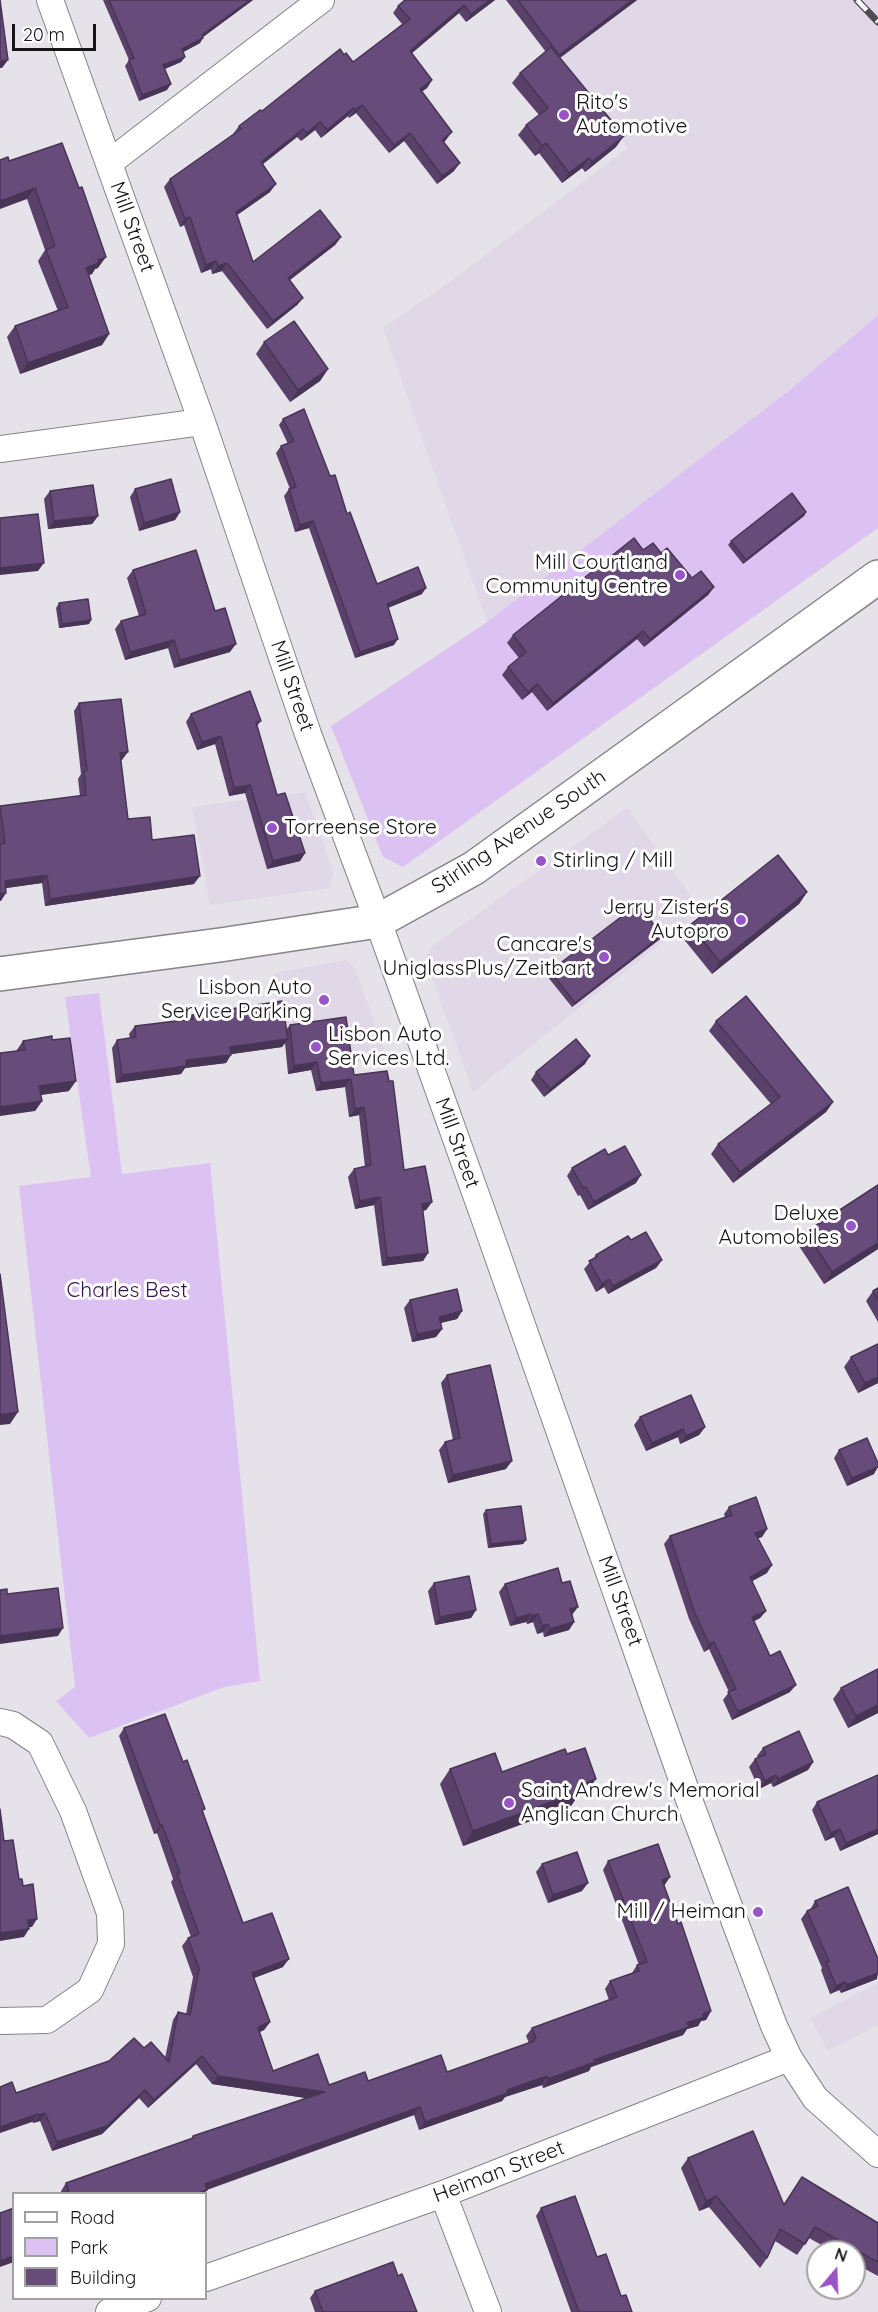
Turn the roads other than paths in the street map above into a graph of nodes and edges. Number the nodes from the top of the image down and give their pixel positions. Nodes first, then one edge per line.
1 (50, 0) edge
2 (321, 0) edge
3 (109, 163) junction
4 (202, 422) junction
5 (0, 449) edge
6 (878, 577) edge
7 (378, 921) junction
8 (0, 974) edge
9 (0, 1722) edge
10 (0, 2021) edge
11 (789, 2058) junction
12 (878, 2154) edge
13 (443, 2194) junction
14 (207, 2278) edge
15 (143, 2300) edge
16 (110, 2312) edge
17 (488, 2312) edge

1 - 3 street, Mill Street
2 - 3 street
3 - 4 street, Mill Street
4 - 5 street
4 - 7 street, Mill Street
6 - 7 street, Stirling Avenue South
7 - 8 street, Stirling Avenue South
7 - 11 street, Mill Street
9 - 10 street
11 - 12 street, Mill Street
11 - 13 street, Heiman Street
13 - 14 street, Heiman Street
13 - 17 street
15 - 16 street

